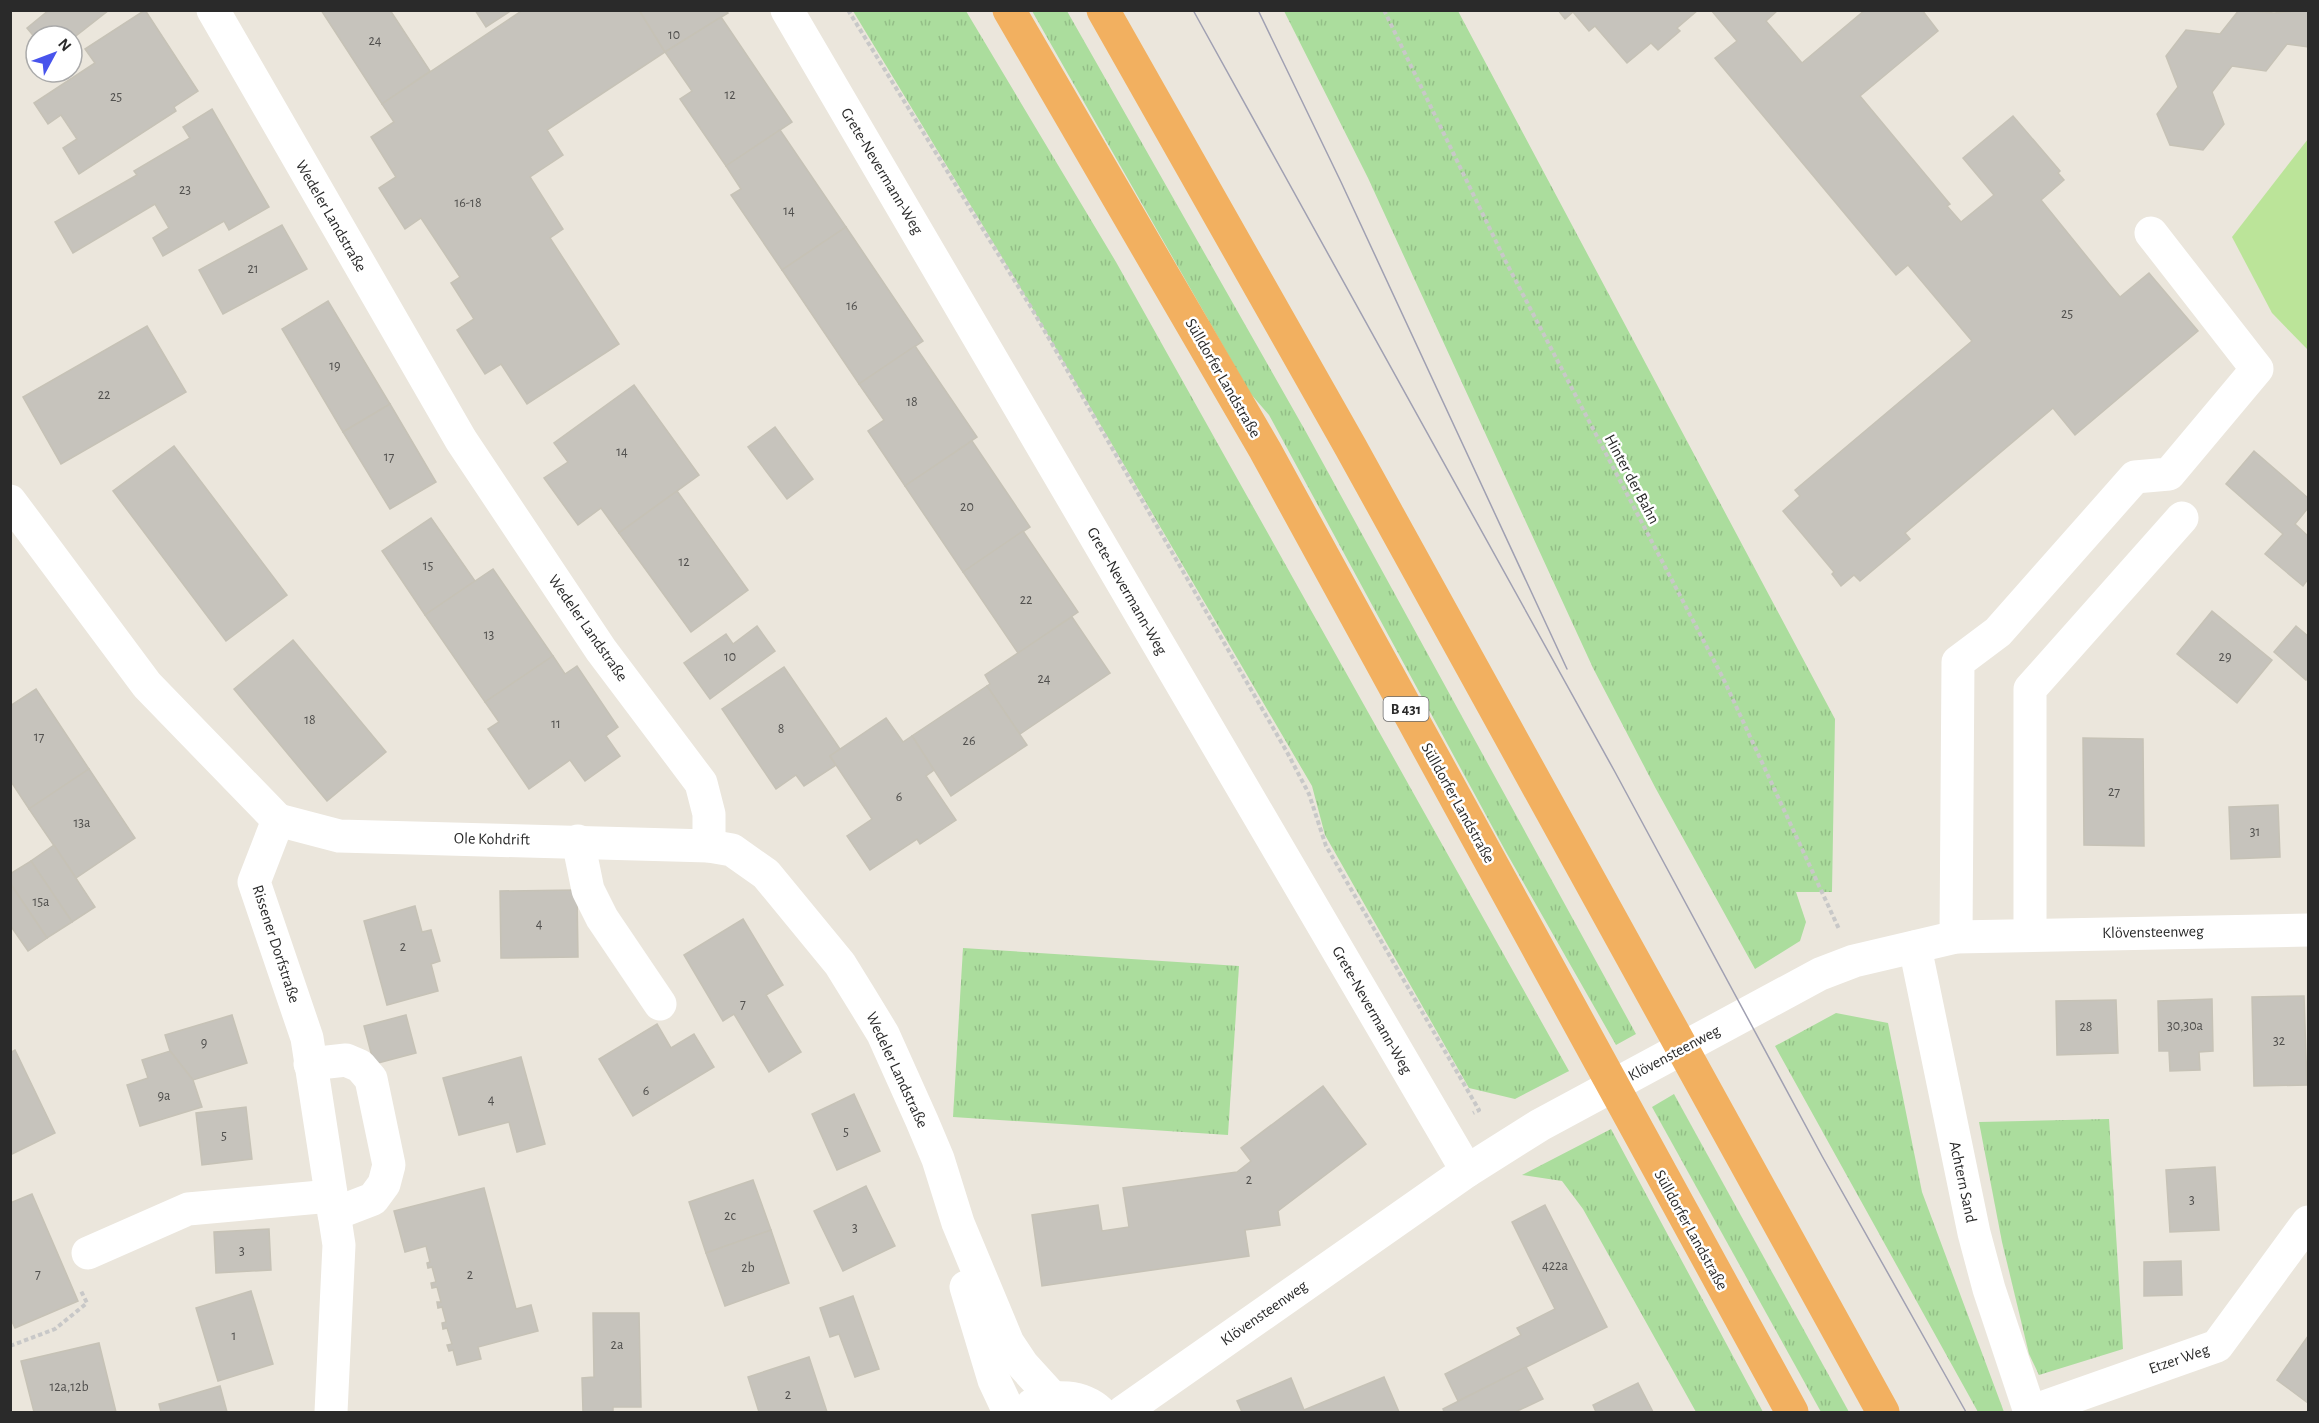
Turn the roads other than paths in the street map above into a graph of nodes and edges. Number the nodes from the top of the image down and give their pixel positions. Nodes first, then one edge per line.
1 (213, 10) edge
2 (787, 10) edge
3 (1010, 10) edge
4 (1103, 10) edge
5 (2151, 233) dead end
6 (10, 501) edge
7 (2182, 518) dead end
8 (278, 820) junction
9 (578, 841) junction
10 (709, 846) junction
11 (2308, 930) edge
12 (2030, 934) junction
13 (1956, 937) junction
14 (1915, 947) junction
15 (660, 1004) dead end
16 (310, 1064) junction
17 (1467, 1171) junction
18 (333, 1205) junction
19 (2308, 1222) edge
20 (958, 1223) junction
21 (83, 1267) road end
22 (1053, 1398) junction
23 (2030, 1412) edge
24 (331, 1413) edge
25 (1009, 1413) edge
26 (1021, 1413) edge
27 (1100, 1413) edge
28 (1123, 1413) edge
29 (1792, 1413) edge
30 (1883, 1413) edge

1 - 10 street, Wedeler Landstraße
2 - 17 street, Grete-Nevermann-Weg
3 - 29 highway, Sülldorfer Landstraße / B 431
4 - 30 highway
5 - 13 street
6 - 8 street
7 - 12 street
8 - 9 street, Ole Kohdrift
8 - 16 street, Rissener Dorfstraße
9 - 10 street, Ole Kohdrift
9 - 15 street
10 - 20 street, Wedeler Landstraße
11 - 12 street, Klövensteenweg
12 - 13 street, Klövensteenweg
13 - 14 street, Klövensteenweg
14 - 17 street, Klövensteenweg
14 - 23 street, Achtern Sand
16 - 18 street, Rissener Dorfstraße
16 - 18 street
17 - 28 street, Klövensteenweg
18 - 21 street
18 - 24 street, Rissener Dorfstraße
19 - 23 street, Etzer Weg
20 - 22 street, Wedeler Landstraße
20 - 25 street, Wedeler Landstraße
22 - 26 street
22 - 27 street

